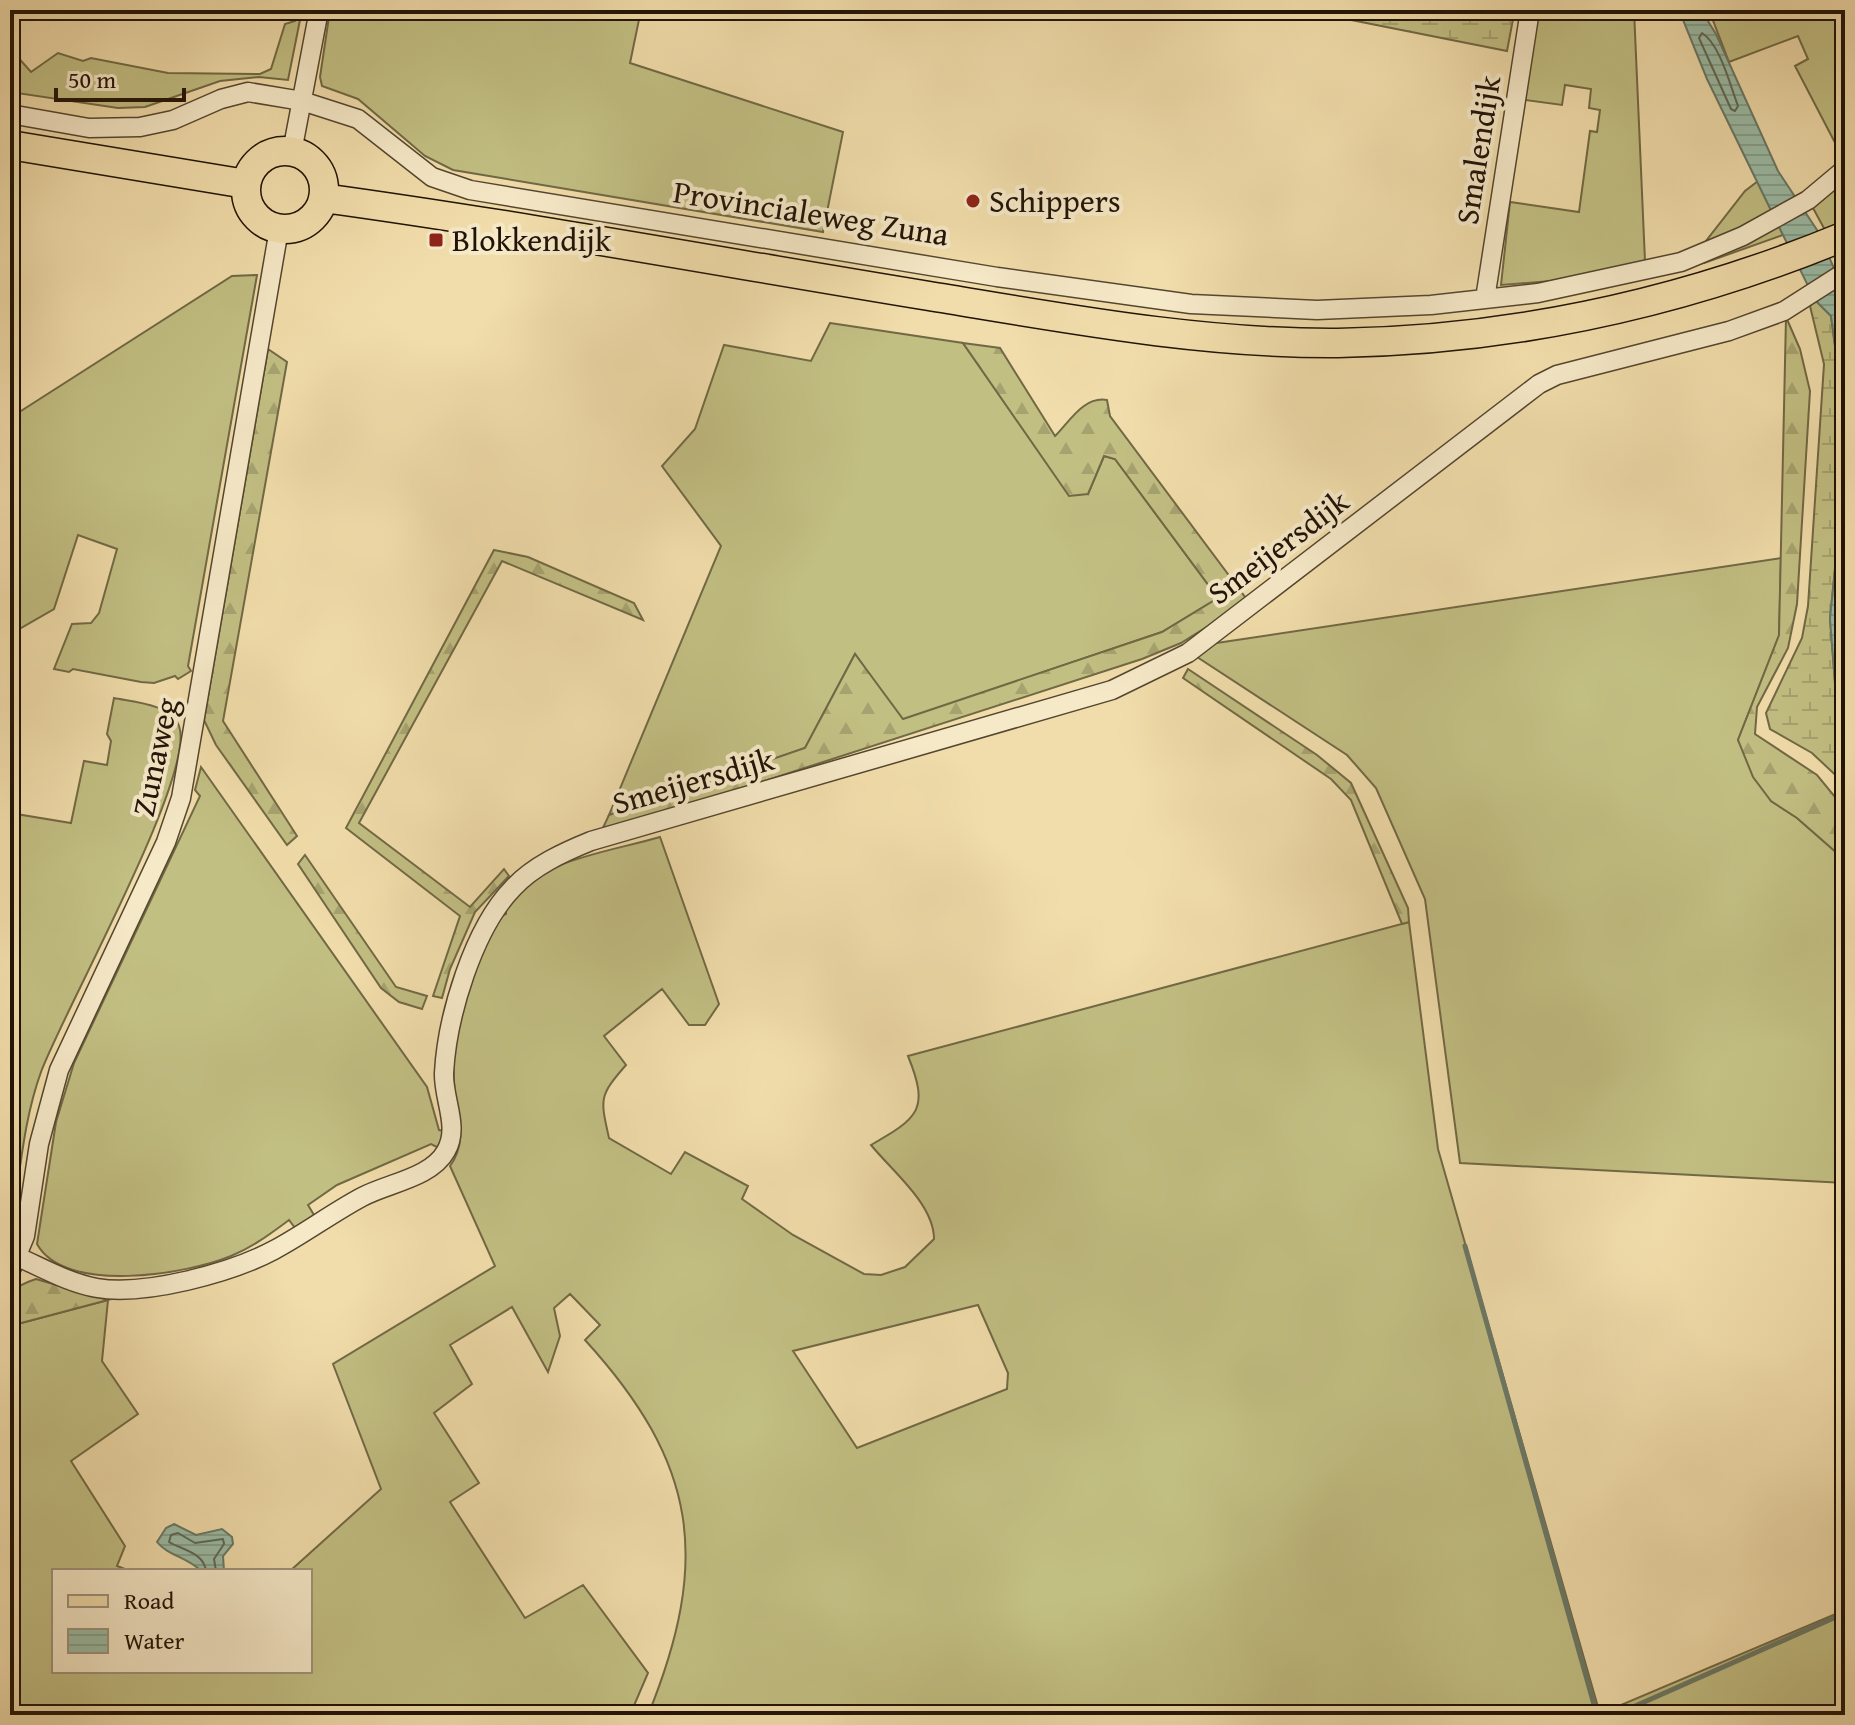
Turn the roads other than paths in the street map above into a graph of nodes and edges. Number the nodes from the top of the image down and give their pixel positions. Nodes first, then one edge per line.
1 (319, 10) edge
2 (1530, 10) edge
3 (302, 101) junction
4 (10, 114) edge
5 (10, 145) edge
6 (292, 152) junction
7 (1845, 169) edge
8 (246, 184) junction
9 (323, 198) junction
10 (279, 229) junction
11 (1838, 239) edge
12 (1845, 272) edge
13 (1485, 299) junction
14 (14, 1265) edge

1 - 3 street
2 - 13 street, Smalendijk
3 - 4 street, Provincialeweg Zuna
3 - 6 street
3 - 13 street, Provincialeweg Zuna
5 - 8 main road
6 - 8 main road
6 - 9 main road
7 - 13 street, Provincialeweg Zuna
8 - 10 main road
9 - 10 main road
9 - 11 main road, Provincialeweg Zuna
10 - 14 street, Zunaweg
12 - 14 street, Smeijersdijk

